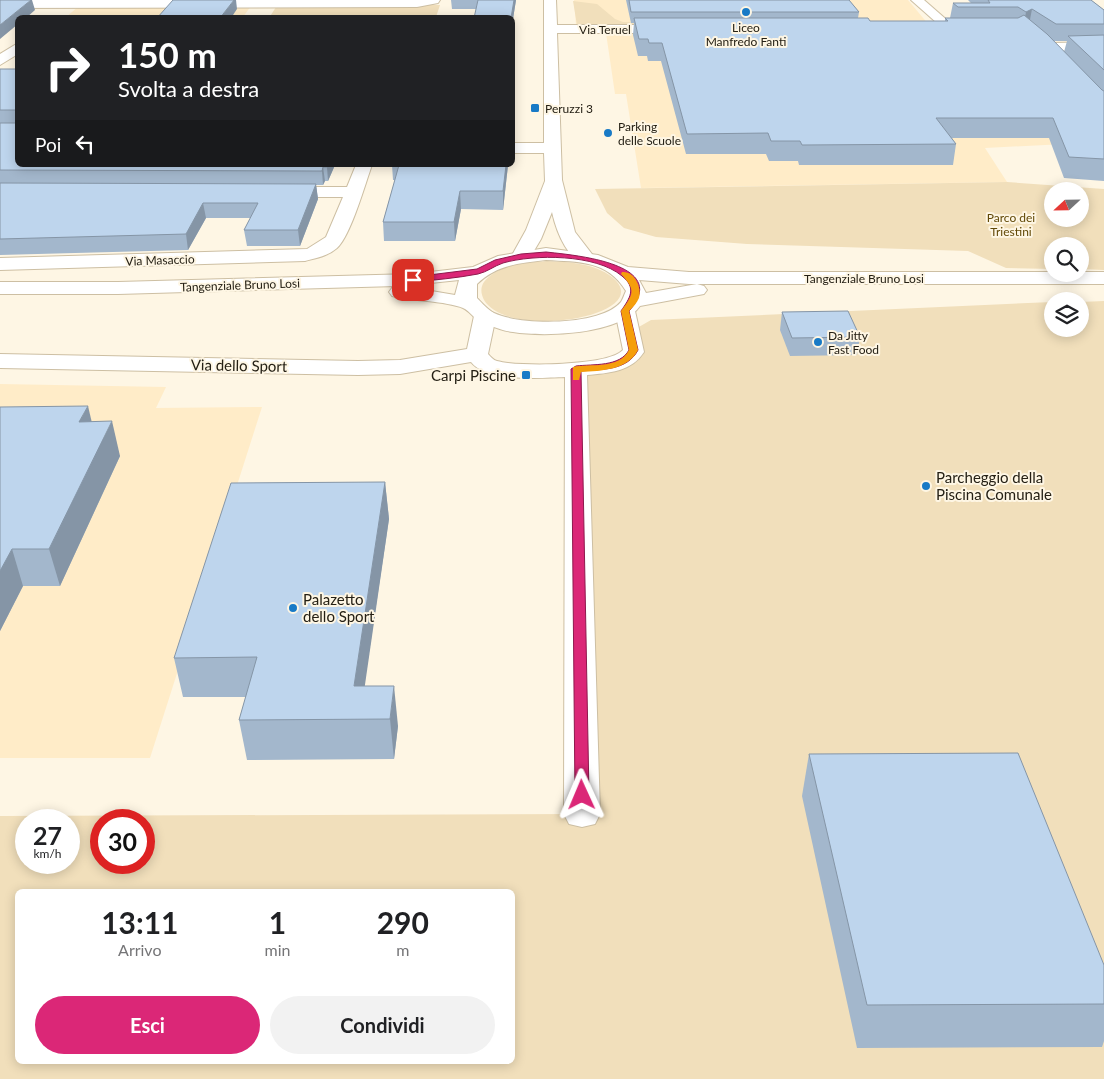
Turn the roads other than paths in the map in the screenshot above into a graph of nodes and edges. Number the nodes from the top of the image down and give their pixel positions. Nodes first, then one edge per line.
1 (550, 0) edge
2 (917, 0) edge
3 (266, 1) edge
4 (430, 1) edge
5 (72, 2) edge
6 (0, 4) edge
7 (57, 15) edge
8 (257, 15) edge
9 (682, 28) edge
10 (928, 28) edge
11 (552, 29) junction
12 (1017, 32) edge
13 (15, 42) edge
14 (1104, 46) edge
15 (1049, 47) junction
16 (1060, 59) edge
17 (0, 61) edge
18 (515, 148) edge
19 (553, 148) junction
20 (363, 167) edge
21 (553, 180) junction
22 (265, 192) edge
23 (353, 192) junction
24 (521, 257) junction
25 (585, 258) junction
26 (0, 264) edge
27 (479, 272) junction
28 (624, 273) junction
29 (1104, 278) edge
30 (0, 288) edge
31 (1104, 289) edge
32 (0, 296) edge
33 (630, 306) junction
34 (477, 310) junction
35 (477, 354) junction
36 (0, 361) edge
37 (576, 369) junction
38 (582, 814) dead end

1 - 11 street
2 - 10 street
3 - 4 street
3 - 5 street
3 - 8 street
5 - 6 street
5 - 7 street
9 - 11 street, Via Teruel
11 - 19 street
12 - 15 street
13 - 17 street
14 - 15 street
15 - 16 street
18 - 19 street
19 - 21 street
20 - 23 street
21 - 24 street
21 - 25 street
22 - 23 street
23 - 26 street, Via Masaccio
24 - 25 street, Tangenziale Bruno Losi
24 - 27 street, Tangenziale Bruno Losi
25 - 28 street, Tangenziale Bruno Losi
27 - 30 street, Tangenziale Bruno Losi
27 - 34 street
28 - 29 street, Tangenziale Bruno Losi
28 - 33 street
31 - 33 street, Tangenziale Bruno Losi
32 - 34 street, Tangenziale Bruno Losi
33 - 34 street, Tangenziale Bruno Losi
33 - 37 street
34 - 35 street
35 - 36 street, Via dello Sport
35 - 37 street
37 - 38 street

